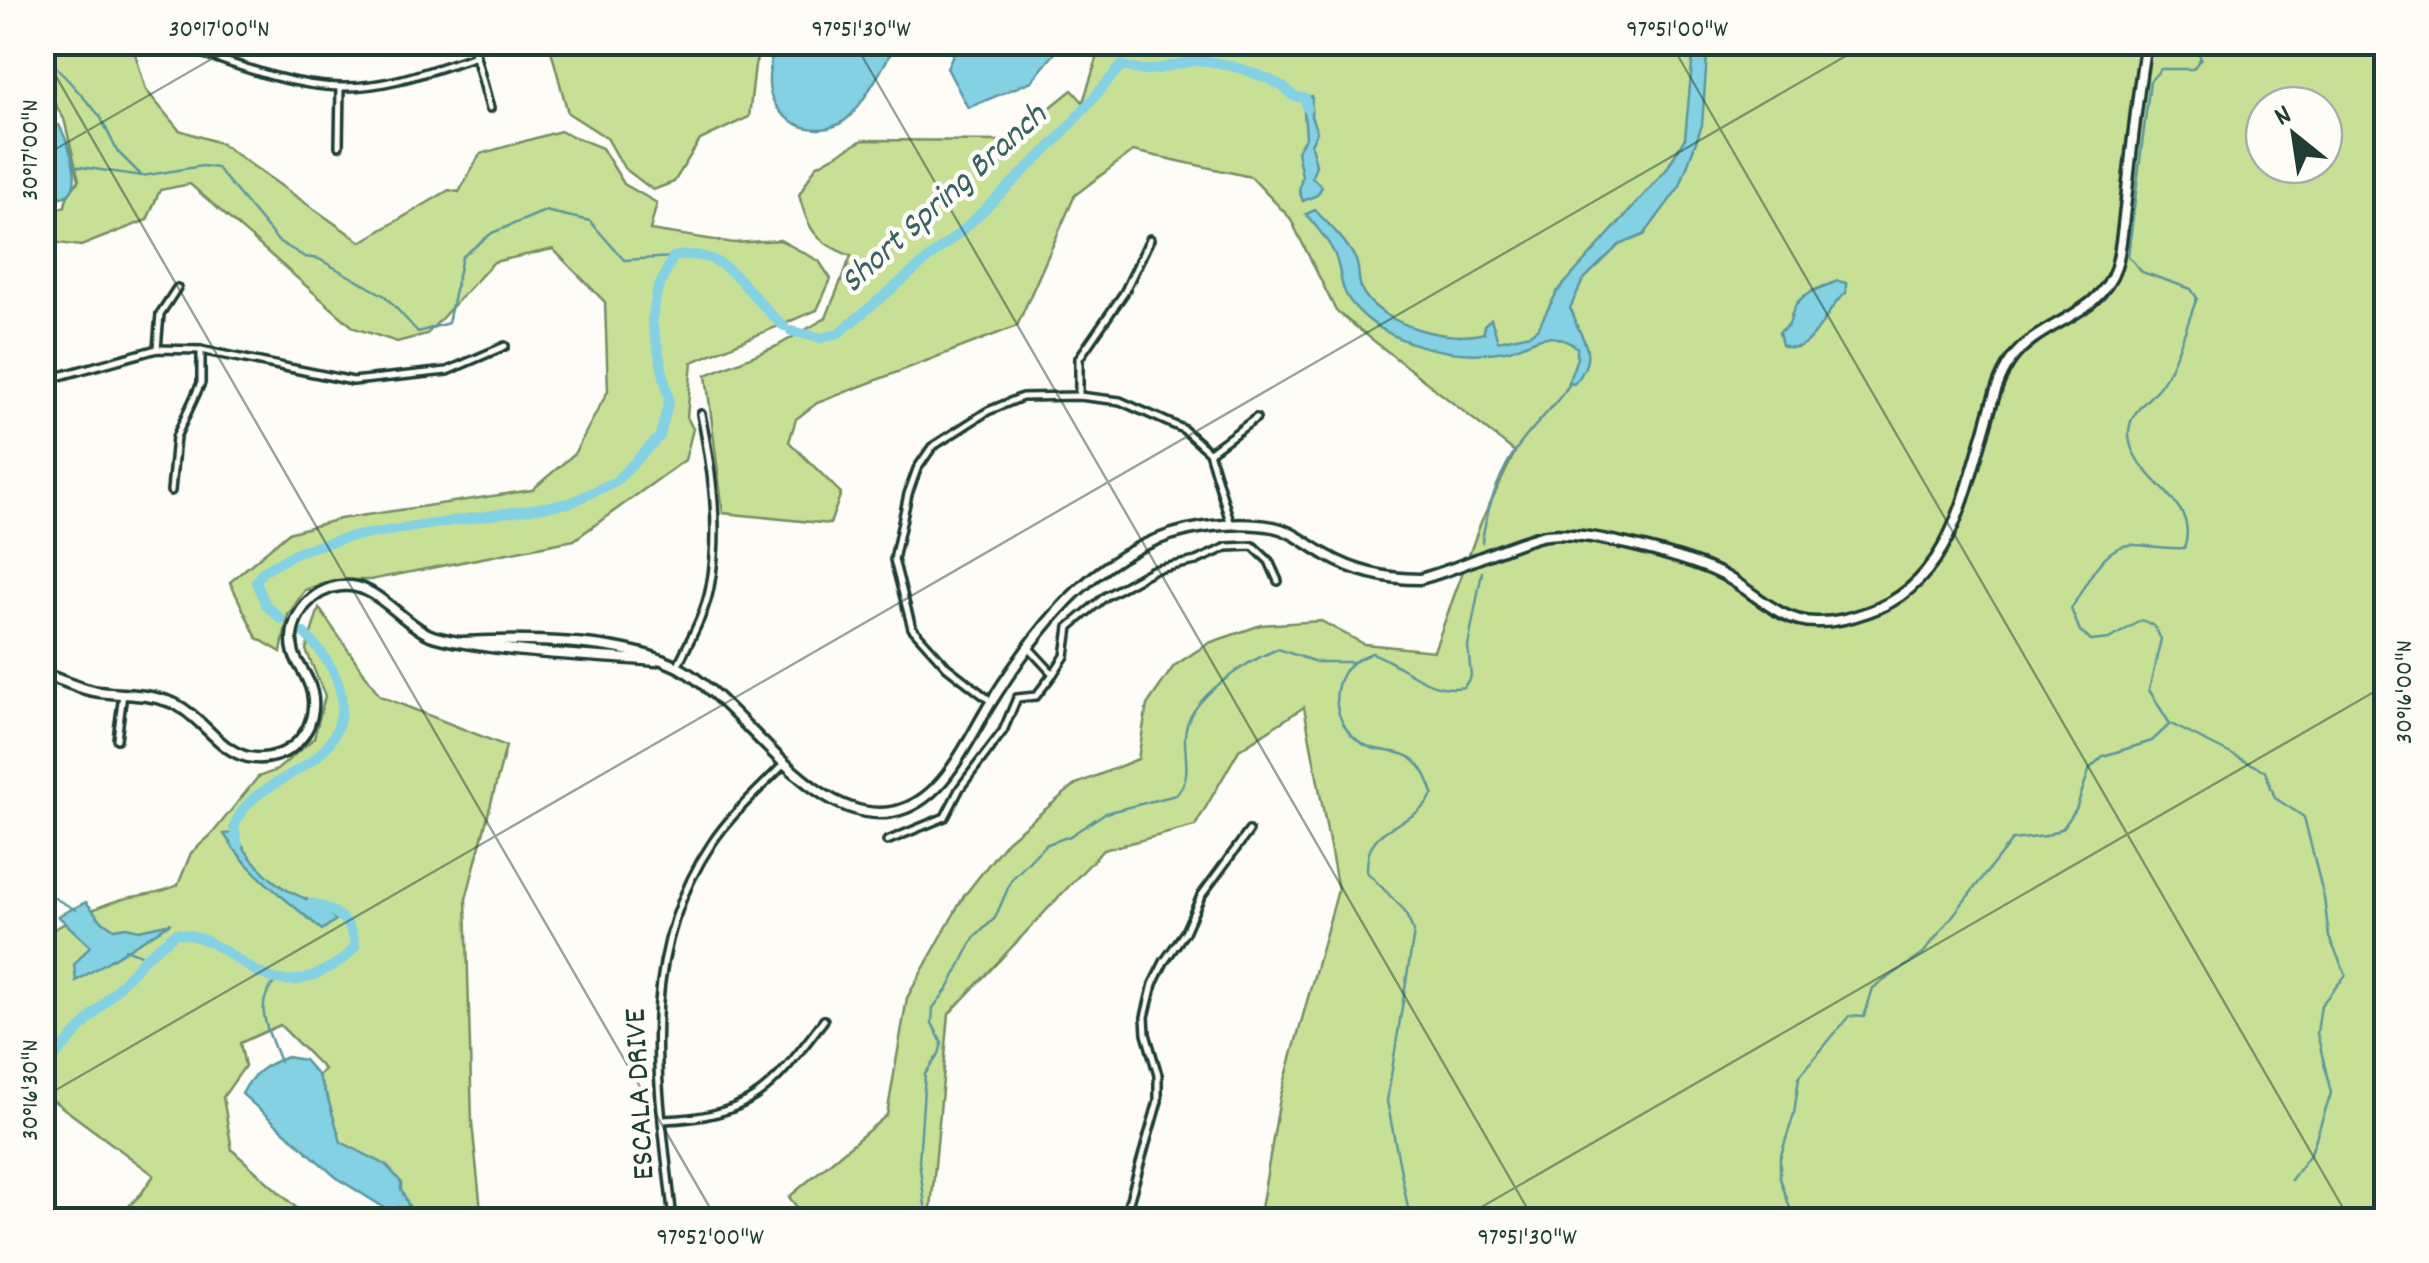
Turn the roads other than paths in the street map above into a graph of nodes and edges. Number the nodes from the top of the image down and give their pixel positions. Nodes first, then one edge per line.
1 (170, 42) edge
2 (472, 42) edge
3 (2146, 42) edge
4 (476, 56) junction
5 (340, 87) junction
6 (490, 108) dead end
7 (339, 146) dead end
8 (1150, 239) dead end
9 (177, 288) dead end
10 (504, 346) dead end
11 (157, 349) junction
12 (201, 350) junction
13 (42, 381) edge
14 (1080, 396) junction
15 (701, 414) dead end
16 (1256, 418) dead end
17 (1209, 452) junction
18 (171, 490) dead end
19 (1231, 525) junction
20 (1278, 581) dead end
21 (1028, 647) junction
22 (676, 666) junction
23 (42, 673) edge
24 (1054, 674) junction
25 (123, 694) junction
26 (992, 702) junction
27 (118, 739) dead end
28 (784, 764) junction
29 (1248, 831) dead end
30 (888, 840) dead end
31 (824, 1020) dead end
32 (662, 1120) junction
33 (673, 1220) edge
34 (1124, 1220) edge

1 - 5 street
2 - 4 street
3 - 19 street
4 - 5 street
4 - 6 street
5 - 7 street
8 - 14 street
9 - 11 street
10 - 12 street
11 - 12 street
11 - 13 street
12 - 18 street
14 - 17 street
14 - 26 street
15 - 22 street
16 - 17 street
17 - 19 street
19 - 21 street
20 - 24 street
21 - 24 street
21 - 26 street
22 - 25 street
22 - 28 street
23 - 25 street
24 - 30 street
25 - 27 street
26 - 28 street
28 - 32 street, ESCALA DRIVE
29 - 34 street
31 - 32 street
32 - 33 street, ESCALA DRIVE

